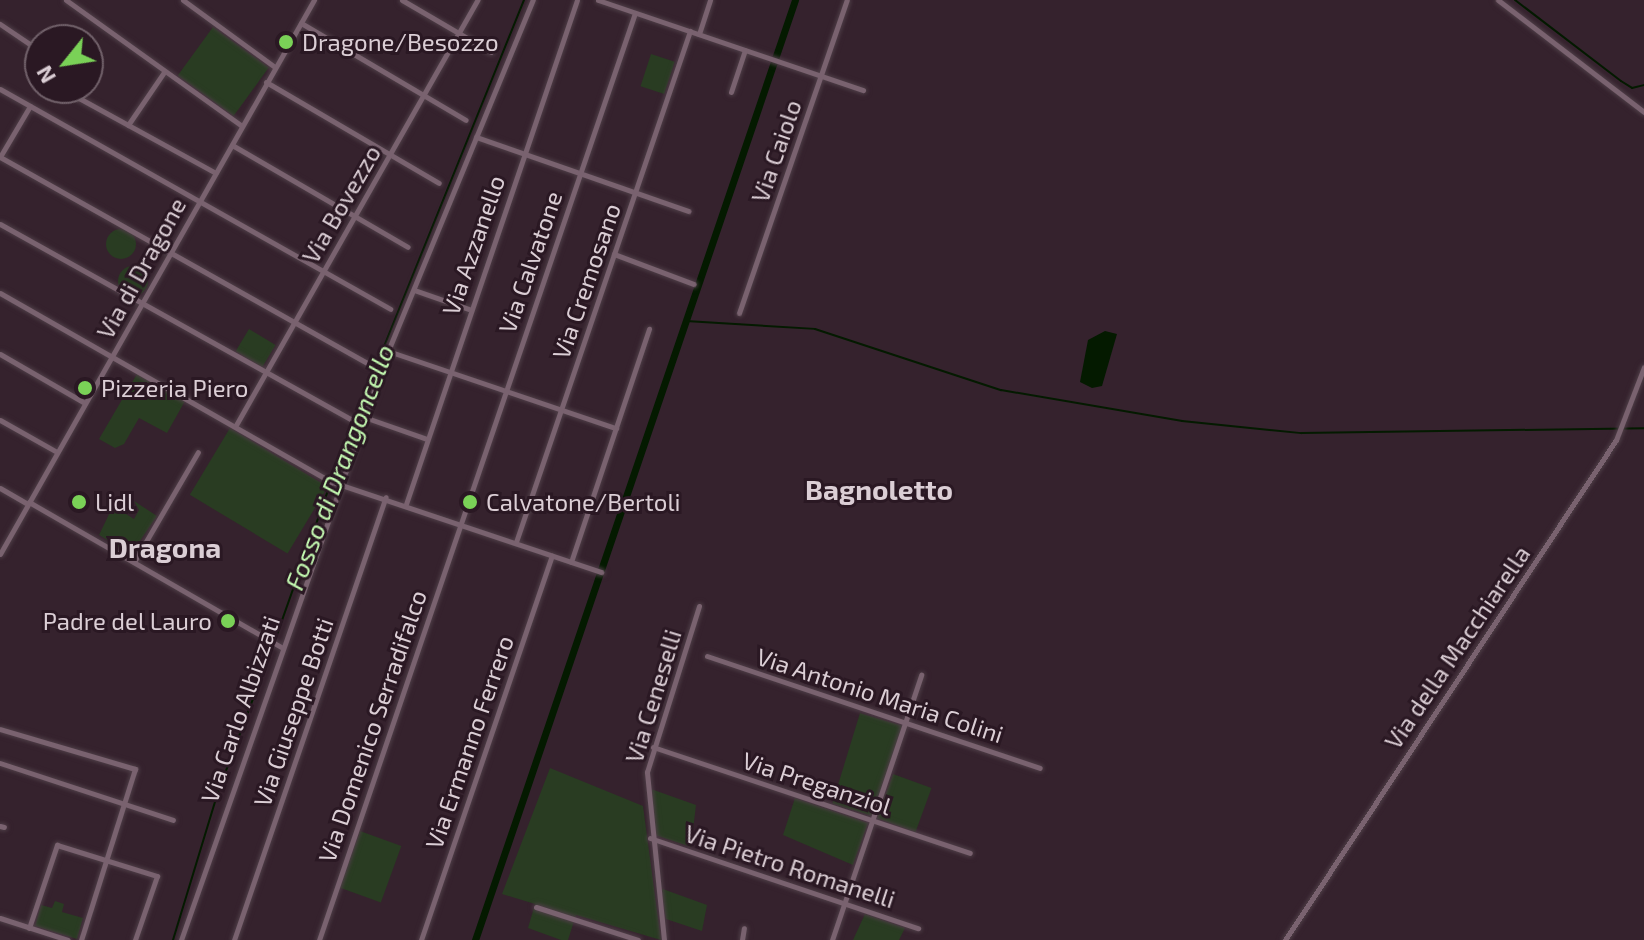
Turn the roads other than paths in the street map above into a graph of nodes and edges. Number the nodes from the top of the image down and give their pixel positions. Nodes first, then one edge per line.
1 (66, 0) edge
2 (183, 0) edge
3 (314, 0) edge
4 (402, 0) edge
5 (477, 0) edge
6 (533, 0) edge
7 (577, 0) edge
8 (598, 0) edge
9 (710, 0) edge
10 (847, 0) edge
11 (1498, 0) edge
12 (635, 13) junction
13 (301, 22) junction
14 (0, 24) edge
15 (690, 31) junction
16 (458, 33) junction
17 (699, 34) junction
18 (24, 40) edge
19 (745, 50) junction
20 (491, 52) dead end
21 (275, 67) junction
22 (164, 72) junction
23 (821, 76) junction
24 (266, 82) junction
25 (0, 89) edge
26 (863, 90) dead end
27 (731, 92) dead end
28 (425, 94) junction
29 (90, 104) edge
30 (30, 106) junction
31 (1644, 112) edge
32 (466, 120) dead end
33 (128, 125) junction
34 (242, 126) junction
35 (476, 137) junction
36 (232, 145) junction
37 (390, 153) junction
38 (523, 155) junction
39 (0, 157) edge
40 (216, 173) junction
41 (579, 174) junction
42 (439, 183) dead end
43 (635, 193) junction
44 (199, 201) junction
45 (689, 211) dead end
46 (354, 216) junction
47 (0, 224) edge
48 (408, 247) dead end
49 (171, 252) junction
50 (614, 254) junction
51 (323, 271) junction
52 (694, 284) dead end
53 (414, 290) junction
54 (0, 293) edge
55 (143, 302) junction
56 (390, 309) dead end
57 (469, 309) junction
58 (739, 313) dead end
59 (294, 321) junction
60 (649, 329) dead end
61 (388, 351) junction
62 (0, 354) edge
63 (113, 355) junction
64 (369, 364) dead end
65 (1644, 367) edge
66 (266, 371) junction
67 (450, 371) junction
68 (504, 391) junction
69 (85, 403) junction
70 (561, 409) junction
71 (364, 417) junction
72 (350, 419) dead end
73 (0, 420) edge
74 (236, 425) junction
75 (616, 428) junction
76 (427, 439) junction
77 (57, 452) junction
78 (198, 452) dead end
79 (339, 483) junction
80 (0, 488) edge
81 (386, 497) junction
82 (29, 503) junction
83 (406, 504) junction
84 (460, 523) junction
85 (516, 542) junction
86 (0, 553) edge
87 (552, 556) junction
88 (134, 562) junction
89 (571, 562) junction
90 (601, 572) dead end
91 (699, 606) dead end
92 (281, 647) junction
93 (707, 656) dead end
94 (921, 675) dead end
95 (905, 723) junction
96 (0, 729) edge
97 (653, 747) junction
98 (0, 763) edge
99 (1040, 768) dead end
100 (126, 801) junction
101 (173, 820) dead end
102 (874, 820) junction
103 (650, 838) junction
104 (970, 853) dead end
105 (107, 860) junction
106 (845, 903) junction
107 (536, 907) dead end
108 (0, 918) edge
109 (29, 928) junction
110 (744, 928) dead end
111 (918, 928) dead end
112 (68, 940) edge
113 (81, 940) edge
114 (135, 940) edge
115 (181, 940) edge
116 (234, 940) edge
117 (319, 940) edge
118 (421, 940) edge
119 (638, 940) edge
120 (664, 940) edge
121 (742, 940) edge
122 (832, 940) edge
123 (1285, 940) edge

1 - 22 street
2 - 21 street
3 - 13 street, Via di Dragone
4 - 16 street
5 - 16 street, Via Bovezzo
6 - 35 street, Via Carlo Albizzati
7 - 38 street, Via Azzanello
8 - 12 street
9 - 17 street
10 - 23 street, Via Caiolo
11 - 31 street
12 - 15 street
12 - 41 street, Via Calvatone
13 - 21 street, Via di Dragone
13 - 28 street
14 - 18 street
15 - 17 street
15 - 43 street, Via Cremosano
16 - 20 street
16 - 28 street, Via Bovezzo
17 - 19 street
19 - 23 street
19 - 27 street
21 - 24 street, Via di Dragone
22 - 33 street
22 - 34 street
23 - 26 street
23 - 58 street, Via Caiolo
24 - 34 street, Via di Dragone
24 - 37 street
25 - 30 street
28 - 32 street
28 - 37 street, Via Bovezzo
29 - 33 street
30 - 39 street
30 - 44 street
33 - 40 street
34 - 36 street, Via di Dragone
35 - 38 street
35 - 53 street, Via Carlo Albizzati
36 - 40 street, Via di Dragone
36 - 46 street
37 - 42 street
37 - 46 street, Via Bovezzo
38 - 41 street
38 - 57 street, Via Azzanello
39 - 49 street
40 - 44 street, Via di Dragone
41 - 43 street
41 - 68 street, Via Calvatone
43 - 45 street
43 - 50 street, Via Cremosano
44 - 49 street, Via di Dragone
44 - 51 street
46 - 48 street
46 - 51 street, Via Bovezzo
47 - 55 street
49 - 55 street, Via di Dragone
49 - 59 street
50 - 52 street
50 - 70 street, Via Cremosano
51 - 56 street
51 - 59 street, Via Bovezzo
53 - 57 street
53 - 61 street, Via Carlo Albizzati
54 - 63 street
55 - 63 street, Via di Dragone
55 - 66 street
57 - 67 street, Via Azzanello
59 - 64 street
59 - 66 street, Via Bovezzo
60 - 75 street
61 - 67 street
61 - 71 street, Via Carlo Albizzati
62 - 69 street
63 - 69 street, Via di Dragone
63 - 74 street
65 - 123 street, Via della Macchiarella
66 - 72 street
66 - 74 street, Via Bovezzo
67 - 68 street
67 - 76 street, Via Azzanello
68 - 70 street
68 - 84 street, Via Calvatone
69 - 77 street, Via di Dragone
70 - 75 street
70 - 85 street, Via Cremosano
71 - 76 street
71 - 79 street, Via Carlo Albizzati
73 - 77 street
74 - 79 street
75 - 89 street
76 - 83 street, Via Azzanello
77 - 82 street, Via di Dragone
78 - 88 street
79 - 81 street
79 - 92 street, Via Carlo Albizzati
80 - 82 street
81 - 83 street
81 - 116 street, Via Giuseppe Botti
82 - 86 street, Via di Dragone
82 - 88 street
83 - 84 street
84 - 85 street
84 - 117 street, Via Domenico Serradifalco
85 - 87 street
87 - 89 street
87 - 118 street, Via Ermanno Ferrero
88 - 92 street
89 - 90 street
91 - 97 street, Via Ceneselli
92 - 115 street, Via Carlo Albizzati
93 - 95 street, Via Antonio Maria Colini
94 - 95 street
95 - 99 street, Via Antonio Maria Colini
95 - 102 street
96 - 100 street
97 - 102 street, Via Preganziol
97 - 103 street, Via Ceneselli
98 - 100 street
100 - 101 street
100 - 105 street
102 - 104 street, Via Preganziol
102 - 106 street
103 - 106 street, Via Pietro Romanelli
103 - 120 street, Via Ceneselli
105 - 109 street
105 - 113 street
105 - 114 street
106 - 111 street, Via Pietro Romanelli
106 - 122 street
107 - 119 street
108 - 109 street
109 - 112 street
110 - 121 street

